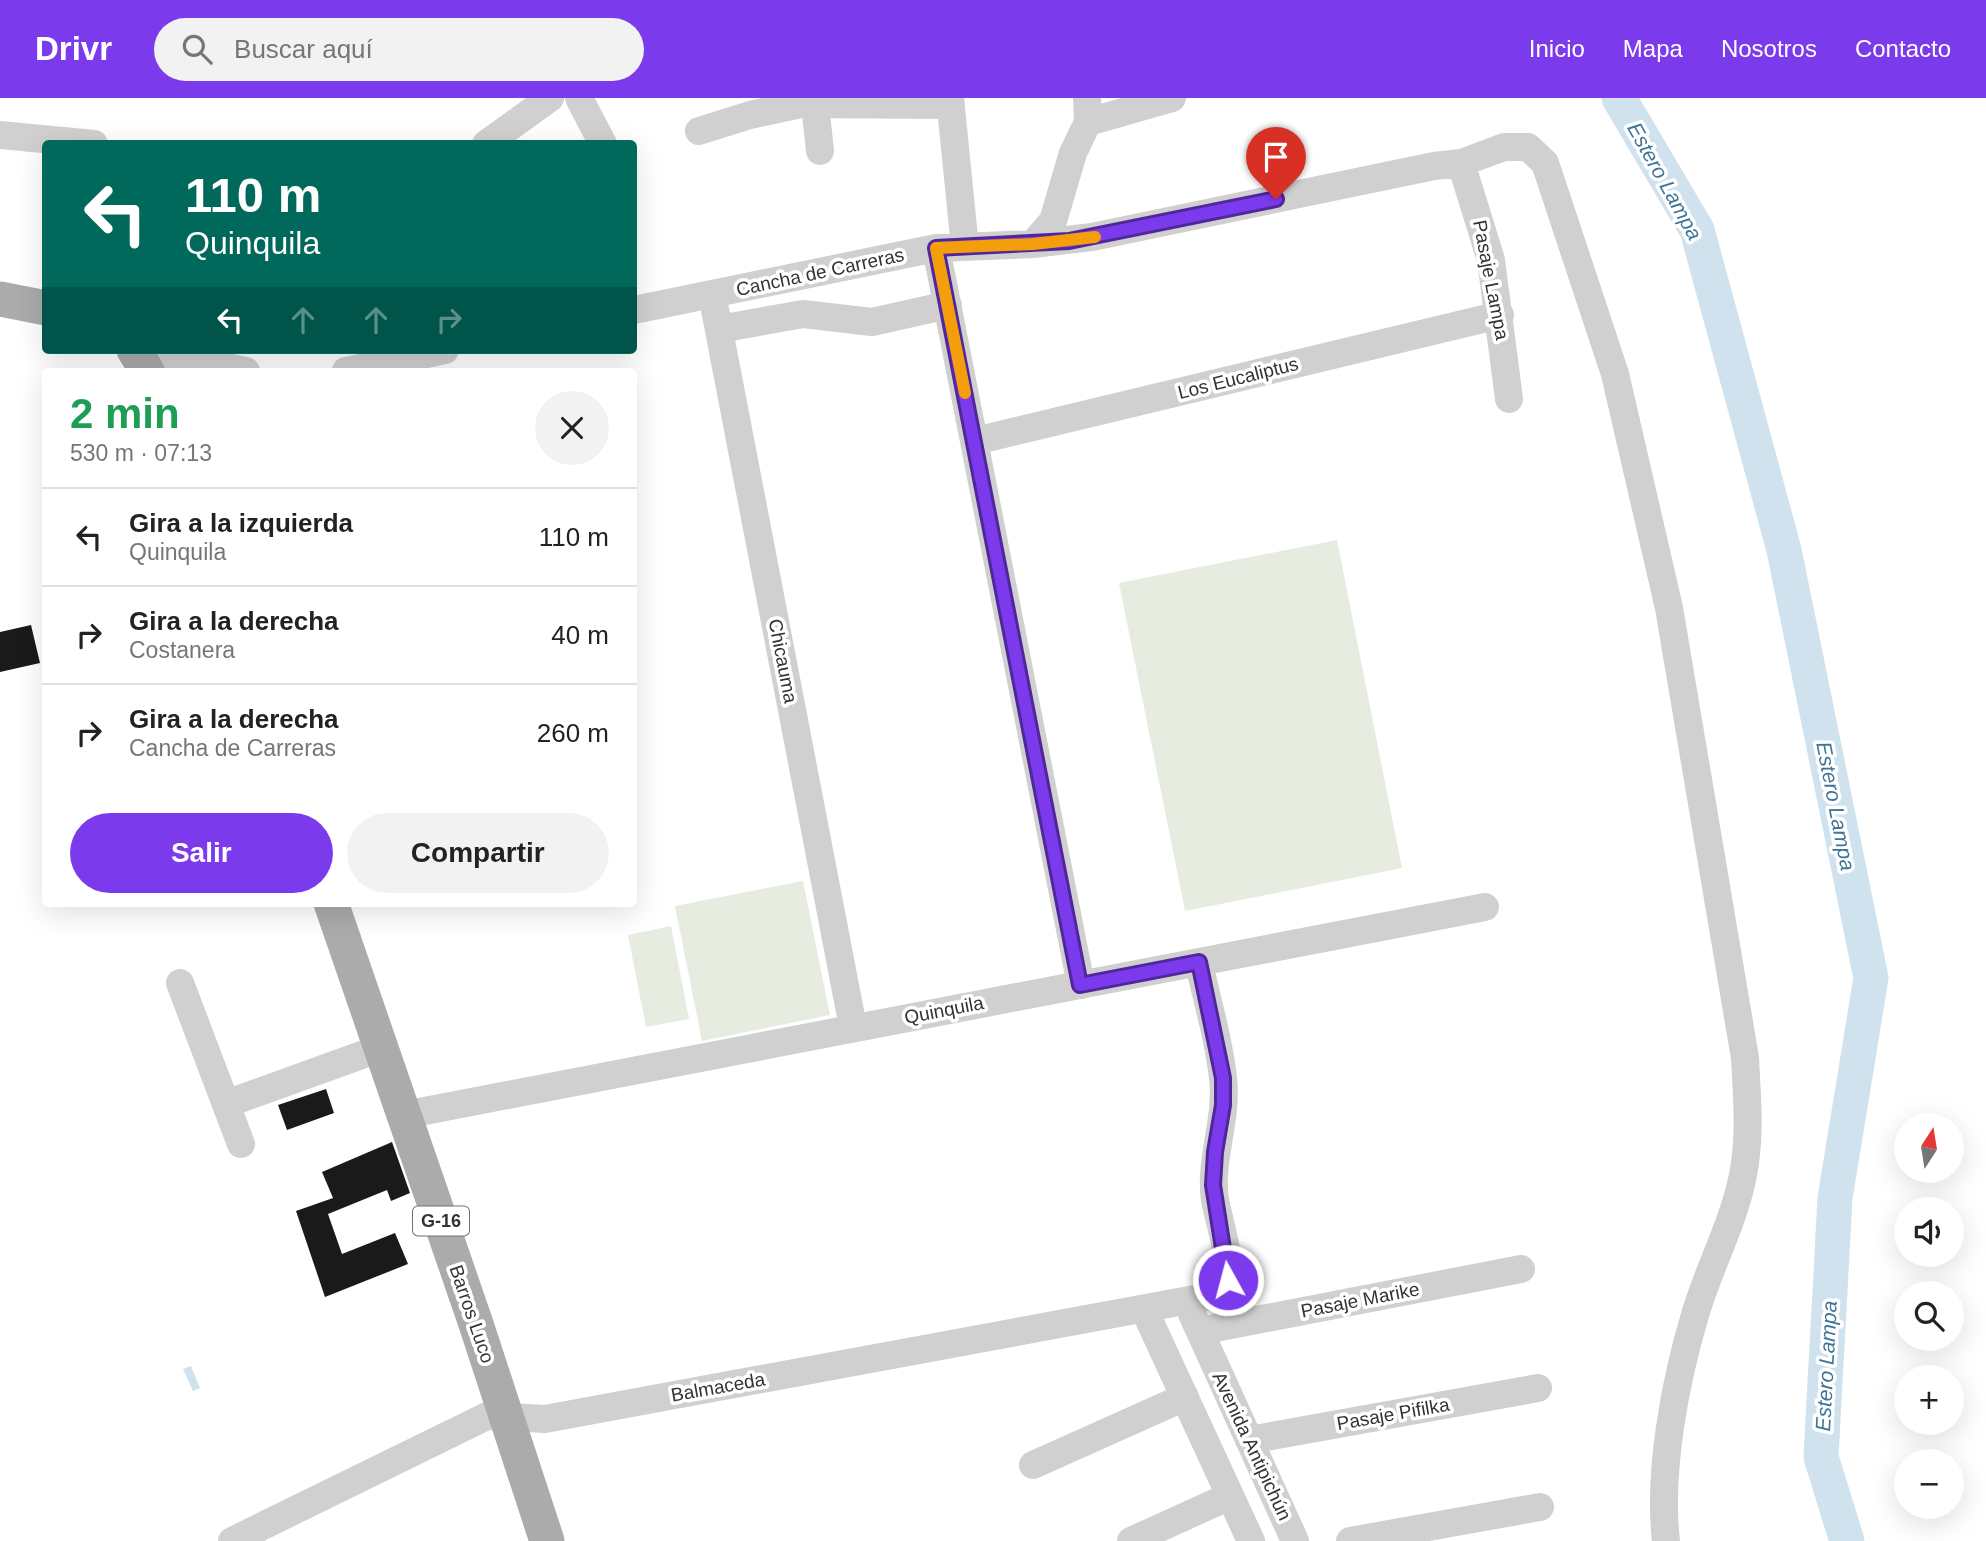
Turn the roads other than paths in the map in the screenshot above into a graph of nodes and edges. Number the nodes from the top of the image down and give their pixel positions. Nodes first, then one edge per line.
1 (579, 98) edge
2 (1172, 98) edge
3 (544, 100) edge
4 (951, 101) edge
5 (815, 104) junction
6 (1087, 110) edge
7 (699, 131) dead end
8 (0, 135) edge
9 (52, 140) edge
10 (491, 140) edge
11 (601, 140) edge
12 (820, 151) dead end
13 (1461, 163) junction
14 (1033, 244) junction
15 (965, 247) junction
16 (936, 248) junction
17 (712, 294) junction
18 (0, 299) edge
19 (947, 305) junction
20 (42, 307) edge
21 (637, 309) edge
22 (1500, 315) junction
23 (719, 329) junction
24 (426, 354) edge
25 (140, 359) edge
26 (231, 368) edge
27 (359, 368) edge
28 (1510, 399) dead end
29 (975, 441) junction
30 (332, 907) edge
31 (1485, 907) dead end
32 (1199, 962) junction
33 (180, 984) dead end
34 (1080, 985) junction
35 (853, 1027) junction
36 (381, 1048) junction
37 (226, 1104) junction
38 (404, 1115) junction
39 (241, 1144) dead end
40 (1521, 1269) dead end
41 (1186, 1301) junction
42 (1144, 1309) junction
43 (1204, 1341) junction
44 (1171, 1366) junction
45 (1538, 1388) dead end
46 (1185, 1397) junction
47 (507, 1418) junction
48 (1249, 1440) junction
49 (1032, 1465) dead end
50 (1230, 1496) junction
51 (1540, 1507) dead end
52 (232, 1541) edge
53 (547, 1541) edge
54 (1132, 1541) edge
55 (1251, 1541) edge
56 (1295, 1541) edge
57 (1350, 1541) edge
58 (1666, 1541) edge

1 - 11 street
2 - 6 street
3 - 10 street
4 - 5 street
4 - 15 street
5 - 7 street
5 - 12 street
6 - 14 street
8 - 9 street
13 - 14 street, Cancha de Carreras
13 - 22 street, Pasaje Lampa
13 - 58 street, Cancha de Carreras
14 - 15 street, Cancha de Carreras
15 - 16 street, Cancha de Carreras
16 - 17 street, Cancha de Carreras
16 - 19 street
17 - 21 street, Cancha de Carreras
17 - 23 street, Chicauma
18 - 20 main road
19 - 23 street
19 - 29 street
22 - 28 street, Pasaje Lampa
22 - 29 street, Los Eucaliptus
23 - 35 street, Chicauma
24 - 27 street
25 - 26 street
29 - 34 street
30 - 36 main road, Barros Luco / G-16
31 - 32 street, Quinquila
32 - 34 street, Quinquila
32 - 41 street, Balmaceda
33 - 37 street
34 - 35 street, Quinquila
35 - 38 street, Quinquila
36 - 37 street
36 - 38 main road, Barros Luco / G-16
37 - 39 street
38 - 47 main road, Barros Luco / G-16
40 - 43 street, Pasaje Marike
41 - 42 street, Balmaceda
41 - 43 street, Avenida Antipichún
42 - 44 street
42 - 47 street, Balmaceda
43 - 44 street, Avenida Antipichún
43 - 48 street, Avenida Antipichún
44 - 46 street
45 - 48 street, Pasaje Pifilka
46 - 49 street
46 - 50 street
47 - 52 street, Balmaceda
47 - 53 main road, Barros Luco / G-16
48 - 56 street, Avenida Antipichún
50 - 54 street
50 - 55 street
51 - 57 street

